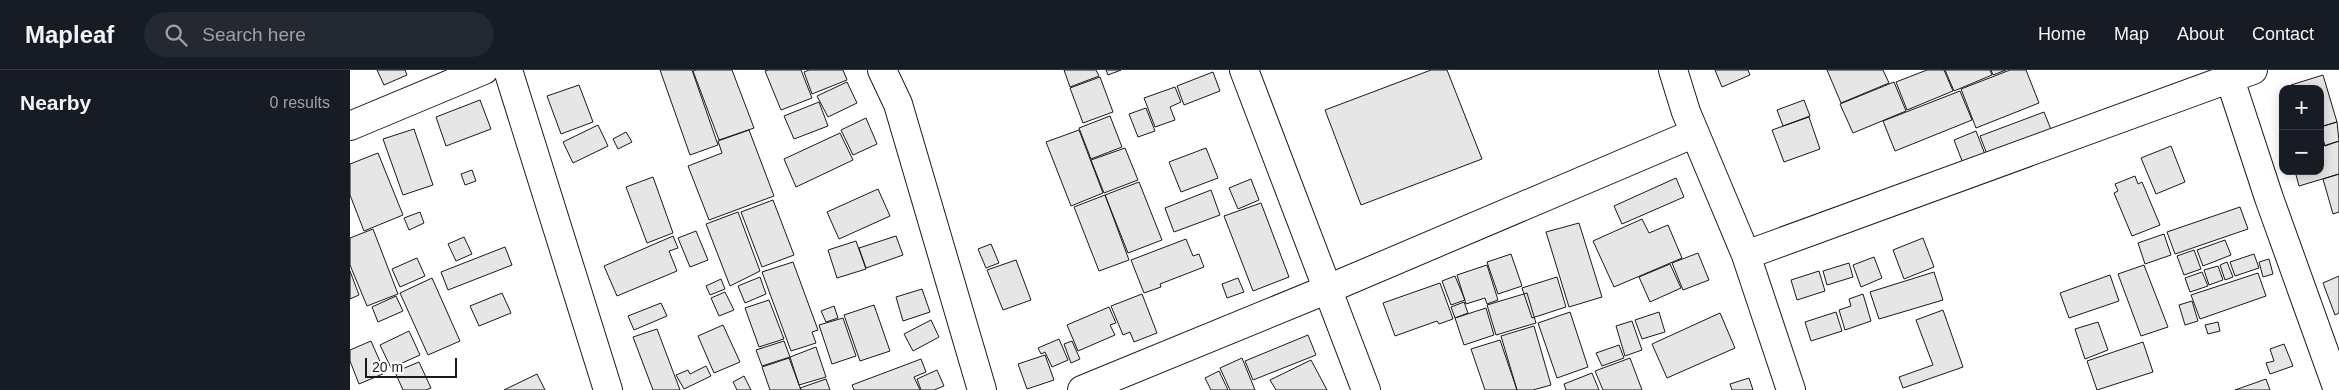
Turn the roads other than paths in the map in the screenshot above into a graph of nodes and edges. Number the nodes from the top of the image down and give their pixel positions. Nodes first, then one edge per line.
1 (484, 70) edge
2 (508, 70) edge
3 (882, 70) edge
4 (1244, 70) edge
5 (1673, 70) edge
6 (2236, 73) edge
7 (351, 123) edge
8 (1695, 133) junction
9 (1746, 255) junction
10 (1328, 289) junction
11 (608, 390) edge
12 (982, 390) edge
13 (1082, 390) edge
14 (1366, 390) edge
15 (1791, 390) edge
16 (2338, 390) edge

1 - 7 street
2 - 11 street
3 - 12 street
4 - 10 street
5 - 8 street
6 - 9 street
6 - 16 street
8 - 9 street
8 - 10 street
9 - 15 street
10 - 13 street
10 - 14 street

